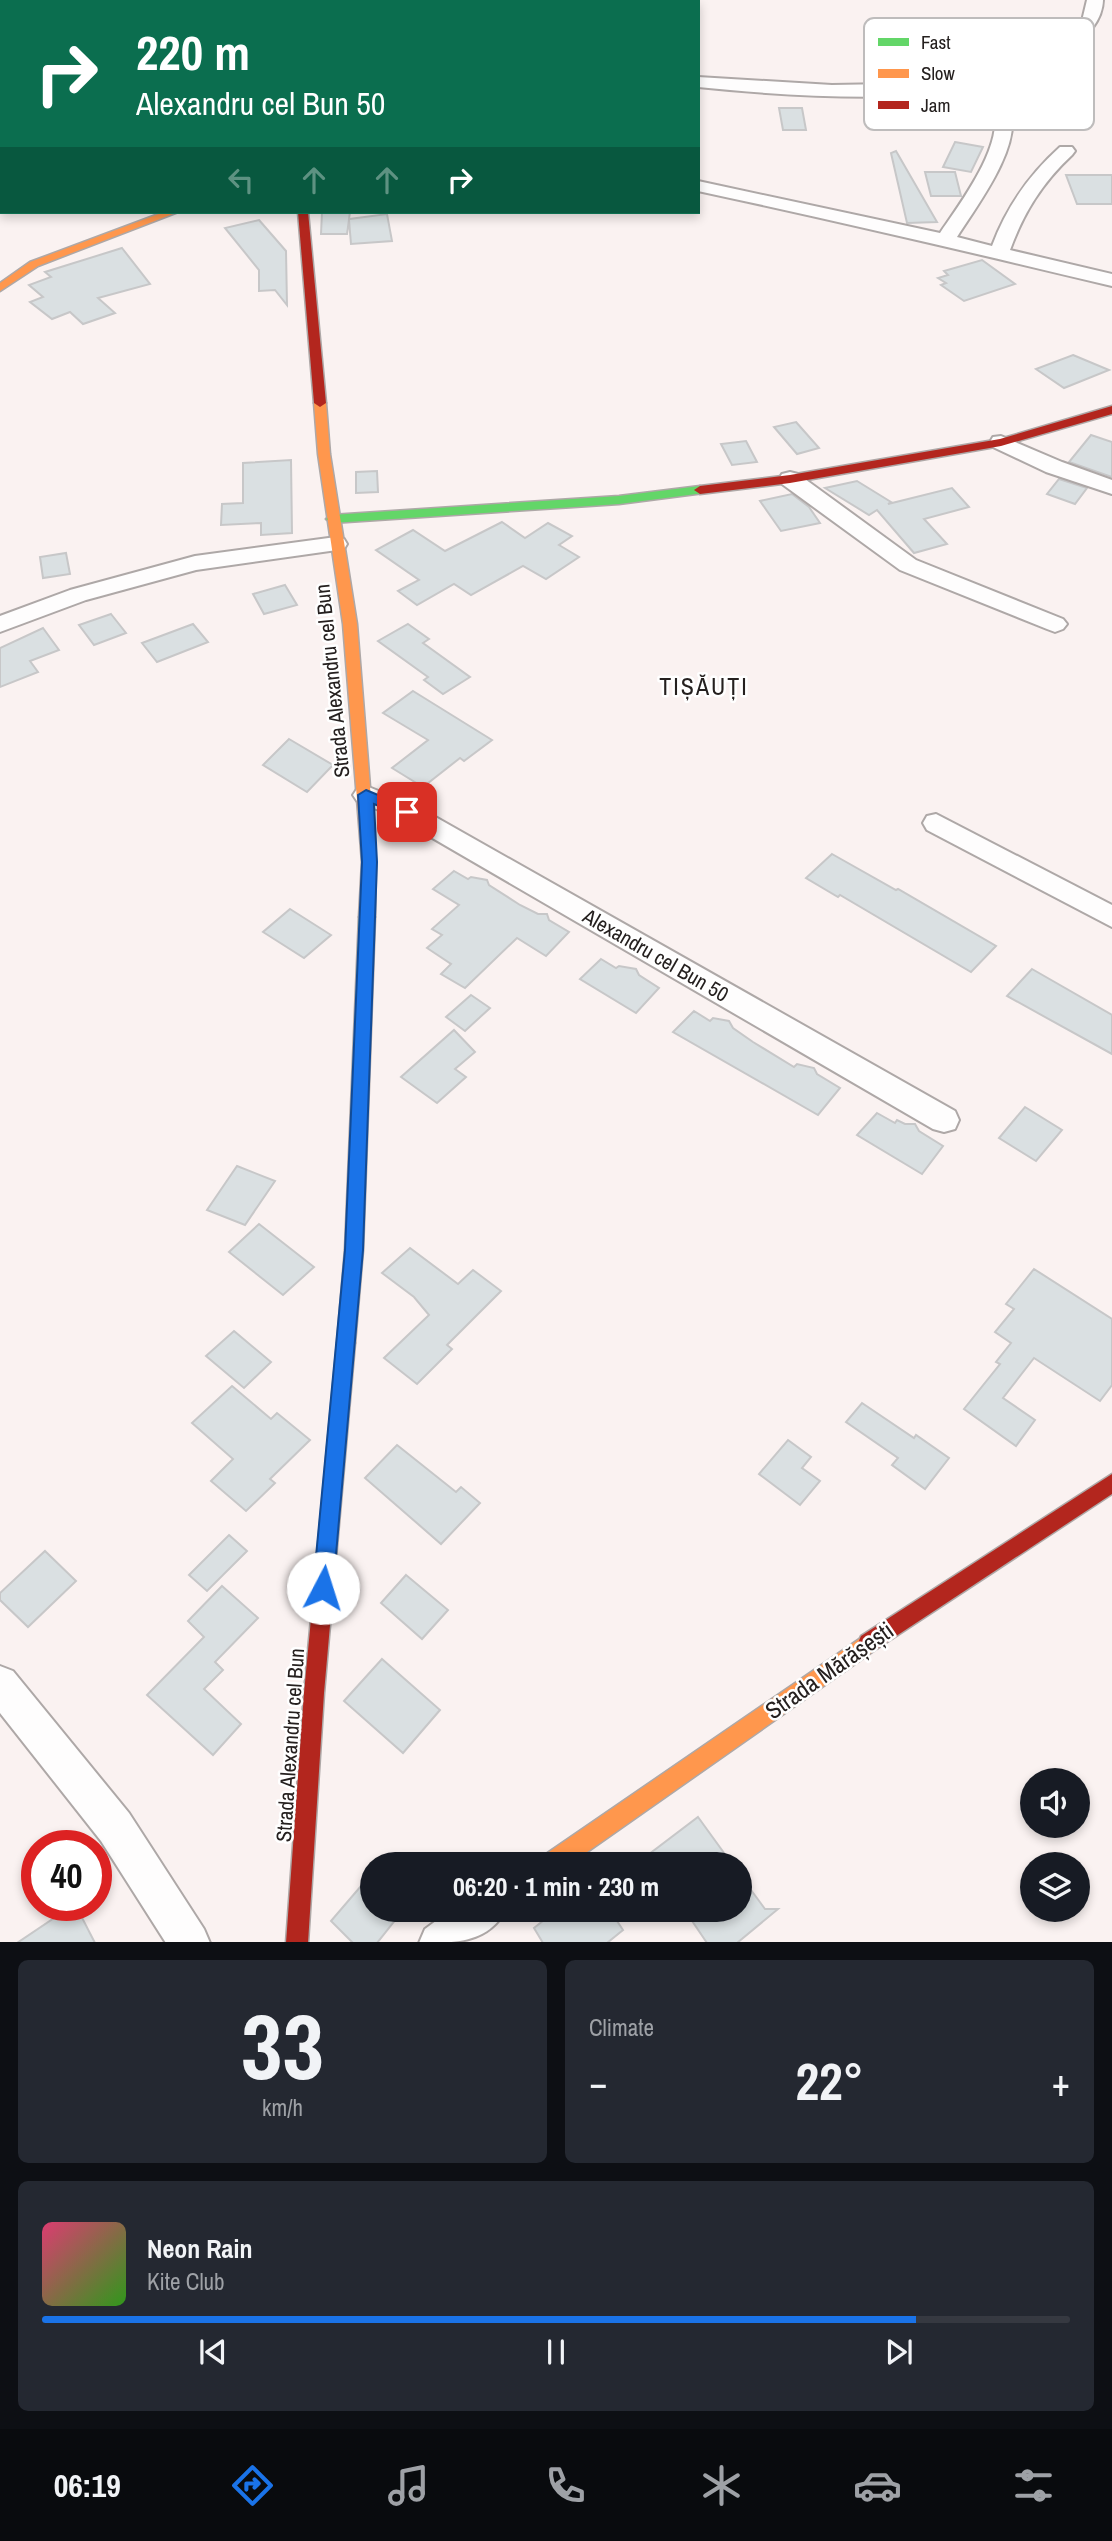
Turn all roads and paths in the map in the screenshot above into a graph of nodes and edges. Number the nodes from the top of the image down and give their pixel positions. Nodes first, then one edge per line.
1 (1095, 0) edge
2 (1091, 18) edge
3 (700, 82) edge
4 (864, 92) edge
5 (1002, 130) edge
6 (1066, 151) dead end
7 (700, 186) edge
8 (168, 214) edge
9 (303, 214) edge
10 (945, 241) junction
11 (998, 254) junction
12 (1112, 279) edge
13 (0, 288) edge
14 (1112, 410) edge
15 (1001, 442) junction
16 (790, 479) junction
17 (1112, 487) edge
18 (332, 519) junction
19 (336, 544) junction
20 (0, 624) edge
21 (1055, 624) dead end
22 (366, 795) junction
23 (936, 823) dead end
24 (1112, 917) edge
25 (944, 1120) dead end
26 (1112, 1483) edge
27 (0, 1684) edge
28 (568, 1852) edge
29 (467, 1922) edge
30 (190, 1942) edge
31 (296, 1942) edge
32 (439, 1942) edge

1 - 2 street
3 - 4 street
5 - 10 street
6 - 11 street
7 - 10 street
8 - 13 street
9 - 18 street, Strada Alexandru cel Bun
10 - 11 street
11 - 12 street
14 - 15 street
15 - 16 street
15 - 17 street
16 - 18 street
16 - 21 street
18 - 19 street, Strada Alexandru cel Bun
19 - 20 street
19 - 22 street, Strada Alexandru cel Bun
22 - 25 street, Alexandru cel Bun 50
22 - 31 street, Strada Alexandru cel Bun
23 - 24 street
26 - 28 street, Strada Mărășești
27 - 30 street
29 - 32 street

